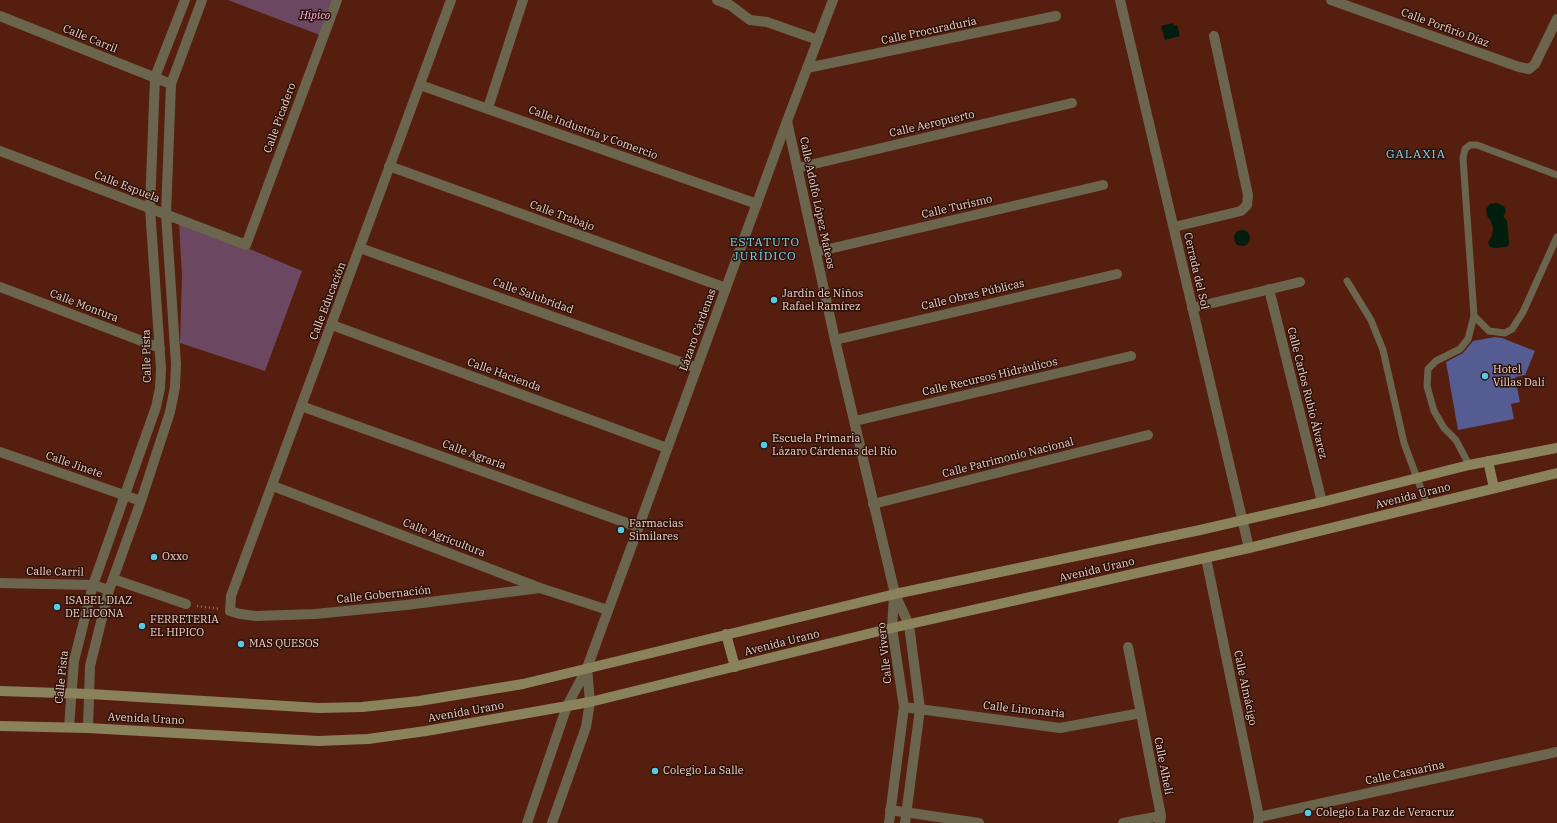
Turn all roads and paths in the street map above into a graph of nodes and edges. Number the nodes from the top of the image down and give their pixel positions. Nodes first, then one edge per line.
1 (185, 0) edge
2 (202, 0) edge
3 (337, 0) edge
4 (452, 0) edge
5 (523, 0) edge
6 (717, 0) edge
7 (833, 0) edge
8 (1120, 0) edge
9 (1331, 0) edge
10 (0, 16) edge
11 (1056, 16) dead end
12 (1557, 19) edge
13 (1214, 36) dead end
14 (818, 40) junction
15 (807, 68) junction
16 (155, 77) junction
17 (171, 84) junction
18 (420, 85) junction
19 (1072, 103) dead end
20 (488, 108) junction
21 (787, 121) junction
22 (0, 151) edge
23 (390, 166) junction
24 (797, 168) junction
25 (1557, 175) edge
26 (1103, 185) dead end
27 (756, 204) junction
28 (150, 208) junction
29 (166, 214) junction
30 (1174, 227) junction
31 (1557, 237) edge
32 (246, 245) joint
33 (360, 248) junction
34 (816, 252) junction
35 (1117, 274) dead end
36 (1347, 281) dead end
37 (1300, 282) dead end
38 (0, 287) edge
39 (726, 288) junction
40 (1269, 289) junction
41 (1192, 308) junction
42 (1474, 316) junction
43 (332, 325) junction
44 (835, 340) junction
45 (160, 348) junction
46 (1131, 356) dead end
47 (697, 368) junction
48 (301, 406) junction
49 (855, 421) junction
50 (1148, 435) dead end
51 (667, 448) junction
52 (1557, 448) edge
53 (0, 452) edge
54 (1488, 461) junction
55 (1469, 465) junction
56 (1557, 473) edge
57 (1418, 479) junction
58 (273, 486) junction
59 (1494, 488) junction
60 (125, 496) junction
61 (141, 501) junction
62 (1322, 502) junction
63 (873, 504) junction
64 (1427, 505) junction
65 (1242, 520) junction
66 (638, 527) junction
67 (1249, 548) junction
68 (1206, 558) junction
69 (113, 579) junction
70 (0, 583) edge
71 (93, 585) junction
72 (540, 588) junction
73 (109, 590) junction
74 (894, 594) junction
75 (186, 604) joint
76 (608, 610) junction
77 (230, 611) junction
78 (909, 625) junction
79 (892, 628) junction
80 (726, 634) junction
81 (1128, 647) dead end
82 (735, 667) junction
83 (587, 668) junction
84 (0, 692) edge
85 (72, 693) junction
86 (90, 694) junction
87 (590, 702) junction
88 (567, 706) junction
89 (904, 707) junction
90 (920, 709) junction
91 (1141, 713) junction
92 (0, 726) edge
93 (69, 727) junction
94 (88, 728) junction
95 (1557, 752) edge
96 (890, 810) junction
97 (907, 812) junction
98 (1160, 819) edge
99 (1258, 820) edge
100 (527, 823) edge
101 (552, 823) edge
102 (889, 823) edge
103 (906, 823) edge
104 (979, 823) edge
105 (1123, 823) edge

1 - 16 street, Calle Pista
2 - 17 street
3 - 32 street, Calle Picadero
4 - 18 street, Calle Educación
5 - 20 street
6 - 14 street
7 - 14 street, Lázaro Cárdenas
8 - 30 street, Cerrada del Sol
9 - 12 street, Calle Porfirio Díaz
10 - 16 street, Calle Carril
11 - 15 street, Calle Procuraduría
13 - 30 street
14 - 15 street, Lázaro Cárdenas
15 - 21 street, Lázaro Cárdenas
16 - 17 street, Calle Carril
16 - 28 street, Calle Pista
17 - 29 street
18 - 20 street, Calle Industria y Comercio
18 - 23 street, Calle Educación
19 - 24 street, Calle Aeropuerto
20 - 27 street, Calle Industria y Comercio
21 - 24 street, Calle Adolfo López Mateos
21 - 27 street, Lázaro Cárdenas
22 - 28 street, Calle Espuela
23 - 33 street, Calle Educación
23 - 39 street, Calle Trabajo
24 - 34 street, Calle Adolfo López Mateos
25 - 42 lane
26 - 34 street, Calle Turismo
27 - 39 street, Lázaro Cárdenas
28 - 29 street, Calle Espuela
28 - 45 street, Calle Pista
29 - 32 street, Calle Espuela
29 - 61 street
30 - 41 street, Cerrada del Sol
31 - 42 lane
33 - 43 street, Calle Educación
33 - 47 street, Calle Salubridad
34 - 44 street, Calle Adolfo López Mateos
35 - 44 street, Calle Obras Públicas
36 - 57 lane
37 - 40 street
38 - 45 street, Calle Montura
39 - 47 street, Lázaro Cárdenas
40 - 41 street
40 - 62 street, Calle Carlos Rubio Álvarez
41 - 65 street, Cerrada del Sol
42 - 55 lane
43 - 48 street, Calle Educación
43 - 51 street, Calle Hacienda
44 - 49 street, Calle Adolfo López Mateos
45 - 60 street, Calle Pista
46 - 49 street, Calle Recursos Hidráulicos
47 - 51 street, Lázaro Cárdenas
48 - 58 street, Calle Educación
48 - 66 street, Calle Agraria
49 - 63 street, Calle Adolfo López Mateos
50 - 63 street, Calle Patrimonio Nacional
51 - 66 street, Lázaro Cárdenas
52 - 54 main road, Avenida Urano
53 - 60 street, Calle Jinete
54 - 55 main road, Avenida Urano
54 - 59 main road
55 - 57 main road, Avenida Urano
56 - 59 main road, Avenida Urano
57 - 62 main road, Avenida Urano
57 - 64 lane
58 - 72 street, Calle Agricultura
58 - 77 street, Calle Educación
59 - 64 main road, Avenida Urano
60 - 61 street, Calle Jinete
60 - 71 street, Calle Pista
61 - 69 street
62 - 65 main road, Avenida Urano
63 - 74 street, Calle Adolfo López Mateos
64 - 67 main road, Avenida Urano
65 - 67 street, Cerrada del Sol
65 - 74 main road, Avenida Urano
66 - 76 street, Lázaro Cárdenas
67 - 68 main road, Avenida Urano
68 - 78 main road, Avenida Urano
68 - 99 street, Calle Almácigo
69 - 73 street
69 - 75 street
70 - 71 street, Calle Carril
71 - 73 street, Calle Carril
71 - 85 street, Calle Pista
72 - 76 street, Calle Agricultura
72 - 77 street, Calle Gobernación
73 - 86 street
74 - 78 street
74 - 79 street, Calle Vivero
74 - 80 main road, Avenida Urano
75 - 77 path
76 - 83 street, Lázaro Cárdenas
78 - 79 main road, Avenida Urano
78 - 90 street
79 - 82 main road, Avenida Urano
79 - 89 street, Calle Vivero
80 - 82 main road
80 - 83 main road, Avenida Urano
81 - 91 street, Calle Alhelí
82 - 87 main road, Avenida Urano
83 - 86 main road, Avenida Urano
83 - 87 street
83 - 88 street, Lázaro Cárdenas
84 - 85 main road, Avenida Urano
85 - 86 main road, Avenida Urano
85 - 93 street, Calle Pista
86 - 94 street
87 - 88 main road, Avenida Urano
87 - 101 street
88 - 94 main road, Avenida Urano
88 - 100 street, Lázaro Cárdenas
89 - 90 street, Calle Limonaria
89 - 96 street, Calle Vivero
90 - 91 street, Calle Limonaria
90 - 97 street
91 - 98 street, Calle Alhelí
92 - 93 main road, Avenida Urano
93 - 94 main road, Avenida Urano
95 - 99 street, Calle Casuarina
96 - 97 street
96 - 102 street, Calle Vivero
97 - 103 street
97 - 104 street
98 - 105 street

